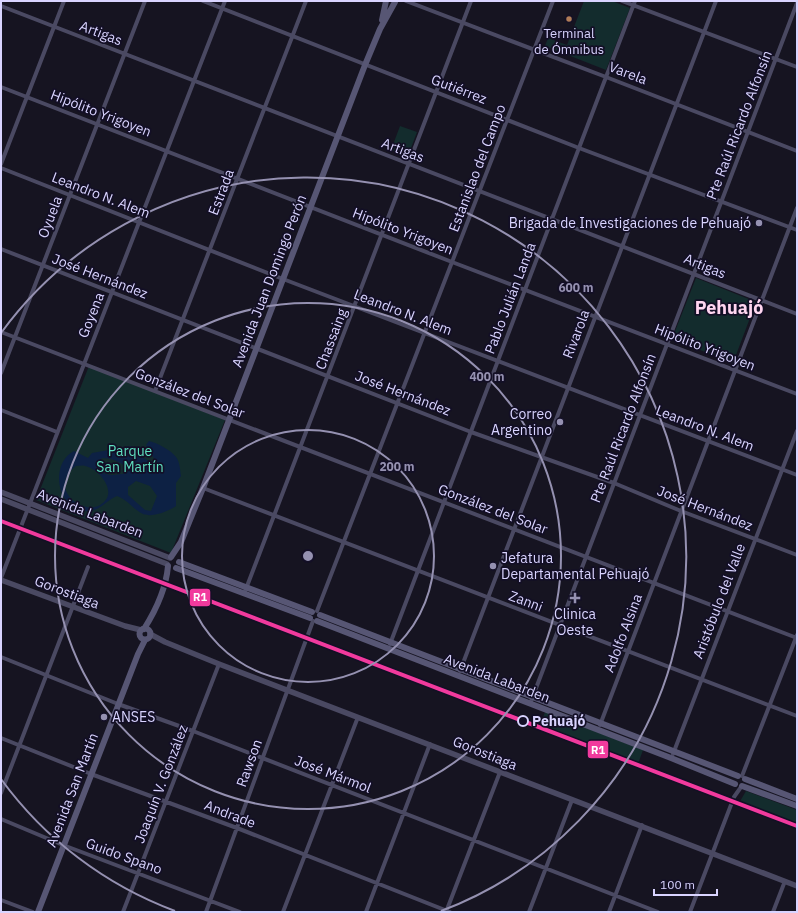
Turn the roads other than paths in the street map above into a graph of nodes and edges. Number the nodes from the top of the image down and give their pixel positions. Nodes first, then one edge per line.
1 (64, 1) edge
2 (145, 1) edge
3 (203, 1) edge
4 (225, 1) edge
5 (306, 1) edge
6 (387, 1) edge
7 (406, 1) edge
8 (471, 1) edge
9 (553, 1) edge
10 (622, 1) edge
11 (716, 1) edge
12 (396, 2) edge
13 (634, 3) edge
14 (797, 3) edge
15 (1, 6) edge
16 (222, 8) junction
17 (463, 22) junction
18 (54, 27) junction
19 (380, 29) junction
20 (704, 33) junction
21 (293, 36) junction
22 (534, 49) junction
23 (124, 54) junction
24 (776, 58) junction
25 (365, 65) junction
26 (797, 67) edge
27 (606, 77) junction
28 (194, 81) junction
29 (1, 87) edge
30 (436, 92) junction
31 (27, 97) junction
32 (677, 104) junction
33 (265, 108) junction
34 (508, 119) junction
35 (97, 124) junction
36 (748, 132) junction
37 (338, 137) junction
38 (579, 148) junction
39 (167, 151) junction
40 (797, 151) edge
41 (1, 164) edge
42 (409, 164) junction
43 (1, 168) edge
44 (650, 174) junction
45 (238, 178) junction
46 (480, 191) junction
47 (70, 195) junction
48 (721, 201) junction
49 (311, 207) junction
50 (797, 208) edge
51 (552, 219) junction
52 (140, 222) junction
53 (789, 228) junction
54 (797, 230) edge
55 (382, 235) junction
56 (622, 246) junction
57 (1, 249) edge
58 (210, 249) junction
59 (452, 262) junction
60 (43, 265) junction
61 (694, 273) junction
62 (283, 279) junction
63 (525, 290) junction
64 (112, 292) junction
65 (762, 301) junction
66 (355, 305) junction
67 (797, 314) edge
68 (595, 317) junction
69 (183, 320) junction
70 (1, 332) edge
71 (425, 333) junction
72 (15, 337) junction
73 (666, 345) junction
74 (256, 348) junction
75 (498, 360) junction
76 (84, 364) junction
77 (735, 370) junction
78 (1, 374) edge
79 (328, 376) junction
80 (568, 387) junction
81 (155, 391) junction
82 (797, 394) edge
83 (398, 404) junction
84 (1, 410) edge
85 (640, 415) junction
86 (229, 420) junction
87 (797, 431) edge
88 (57, 432) junction
89 (471, 432) junction
90 (708, 442) junction
91 (301, 447) junction
92 (541, 456) junction
93 (782, 469) junction
94 (370, 474) junction
95 (797, 475) edge
96 (614, 483) junction
97 (203, 488) junction
98 (1, 492) edge
99 (1, 499) edge
100 (30, 502) junction
101 (444, 502) junction
102 (27, 510) junction
103 (681, 511) junction
104 (275, 516) junction
105 (513, 529) junction
106 (756, 538) junction
107 (181, 542) junction
108 (344, 543) junction
109 (797, 555) edge
110 (170, 557) junction
111 (585, 557) junction
112 (179, 561) junction
113 (168, 565) junction
114 (88, 568) dead end
115 (175, 568) junction
116 (418, 571) junction
117 (1, 579) edge
118 (167, 579) junction
119 (654, 583) junction
120 (247, 587) junction
121 (244, 594) junction
122 (487, 597) junction
123 (73, 608) junction
124 (727, 612) junction
125 (317, 613) junction
126 (314, 620) junction
127 (559, 625) junction
128 (145, 634) junction
129 (797, 637) edge
130 (389, 645) junction
131 (628, 652) junction
132 (1, 657) edge
133 (219, 664) junction
134 (459, 673) junction
135 (47, 675) junction
136 (701, 680) junction
137 (288, 690) junction
138 (531, 700) junction
139 (118, 704) junction
140 (770, 706) junction
141 (797, 716) edge
142 (358, 717) junction
143 (599, 727) junction
144 (193, 731) junction
145 (1, 738) edge
146 (430, 744) junction
147 (20, 746) junction
148 (673, 755) junction
149 (262, 758) junction
150 (500, 772) junction
151 (91, 774) junction
152 (741, 777) junction
153 (331, 785) junction
154 (738, 786) junction
155 (1, 794) edge
156 (797, 799) edge
157 (572, 800) junction
158 (166, 802) junction
159 (797, 806) edge
160 (403, 814) junction
161 (1, 819) edge
162 (642, 825) junction
163 (236, 828) junction
164 (473, 840) junction
165 (63, 845) junction
166 (713, 853) junction
167 (305, 855) junction
168 (546, 868) junction
169 (138, 872) junction
170 (785, 881) junction
171 (377, 883) junction
172 (797, 886) edge
173 (615, 895) junction
174 (1, 900) edge
175 (210, 900) junction
176 (32, 912) edge
177 (38, 912) edge
178 (123, 912) edge
179 (206, 912) edge
180 (240, 912) edge
181 (283, 912) edge
182 (366, 912) edge
183 (447, 912) edge
184 (529, 912) edge
185 (609, 912) edge
186 (658, 912) edge
187 (690, 912) edge
188 (773, 912) edge

1 - 18 street
2 - 23 street, Oyuela
3 - 16 street, Gutiérrez
4 - 16 street, Goyena
5 - 21 street, Estrada
6 - 12 main road
6 - 19 main road, Avenida Juan Domingo Perón
7 - 17 street, Varela
8 - 17 street, Chassaing
9 - 22 street, Estanislao del Campo
10 - 13 street
11 - 20 street, Rivarola
12 - 19 main road, Avenida Juan Domingo Perón
13 - 20 street
13 - 27 street, Pablo Julián Landa
14 - 24 street, Pte Raúl Ricardo Alfonsín
15 - 18 street, Artigas
16 - 21 street, Gutiérrez
16 - 28 street, Goyena
17 - 22 street, Varela
17 - 30 street, Chassaing
18 - 23 street, Artigas
18 - 31 street
19 - 25 main road, Avenida Juan Domingo Perón
20 - 24 street
20 - 32 street, Rivarola
21 - 25 street, Gutiérrez
21 - 33 street, Estrada
22 - 27 street, Varela
22 - 34 street, Estanislao del Campo
23 - 28 street, Artigas
23 - 35 street, Oyuela
24 - 26 street
24 - 36 street, Pte Raúl Ricardo Alfonsín
25 - 30 street, Gutiérrez
25 - 37 main road, Avenida Juan Domingo Perón
27 - 32 street, Varela
27 - 38 street, Pablo Julián Landa
28 - 33 street, Artigas
28 - 39 street, Goyena
29 - 31 street, Hipólito Yrigoyen
30 - 34 street, Gutiérrez
30 - 42 street, Chassaing
31 - 35 street, Hipólito Yrigoyen
31 - 41 street
32 - 36 street, Varela
32 - 44 street, Rivarola
33 - 37 street, Artigas
33 - 45 street, Estrada
34 - 38 street, Gutiérrez
34 - 46 street, Estanislao del Campo
35 - 39 street, Hipólito Yrigoyen
35 - 47 street, Oyuela
36 - 40 street, Varela
36 - 48 street, Pte Raúl Ricardo Alfonsín
37 - 42 street, Artigas
37 - 49 main road, Avenida Juan Domingo Perón
38 - 44 street, Gutiérrez
38 - 51 street, Pablo Julián Landa
39 - 45 street, Hipólito Yrigoyen
39 - 52 street, Goyena
42 - 46 street, Artigas
42 - 55 street, Chassaing
43 - 47 street, Leandro N. Alem
44 - 48 street, Gutiérrez
44 - 56 street, Rivarola
45 - 49 street, Hipólito Yrigoyen
45 - 58 street, Estrada
46 - 51 street, Artigas
46 - 59 street, Estanislao del Campo
47 - 52 street, Leandro N. Alem
47 - 60 street, Oyuela
48 - 53 street, Gutiérrez
48 - 61 street, Pte Raúl Ricardo Alfonsín
49 - 55 street, Hipólito Yrigoyen
49 - 62 main road, Avenida Juan Domingo Perón
50 - 53 street, Adolfo Alsina
51 - 56 street, Artigas
51 - 63 street, Pablo Julián Landa
52 - 58 street, Leandro N. Alem
52 - 64 street, Goyena
53 - 54 street, Gutiérrez
53 - 65 street, Adolfo Alsina
55 - 59 street, Hipólito Yrigoyen
55 - 66 street, Chassaing
56 - 61 street, Artigas
56 - 68 street, Rivarola
57 - 60 street, José Hernández
58 - 62 street, Leandro N. Alem
58 - 69 street, Estrada
59 - 63 street, Hipólito Yrigoyen
59 - 71 street, Estanislao del Campo
60 - 64 street, José Hernández
60 - 72 street, Oyuela
61 - 65 street, Artigas
61 - 73 street, Pte Raúl Ricardo Alfonsín
62 - 66 street, Leandro N. Alem
62 - 74 main road, Avenida Juan Domingo Perón
63 - 68 street, Hipólito Yrigoyen
63 - 75 street, Pablo Julián Landa
64 - 69 street, José Hernández
64 - 76 street, Goyena
65 - 67 street, Artigas
65 - 77 street, Adolfo Alsina
66 - 71 street, Leandro N. Alem
66 - 79 street, Chassaing
68 - 73 street, Hipólito Yrigoyen
68 - 80 street, Rivarola
69 - 74 street, José Hernández
69 - 81 street, Estrada
70 - 72 street, González del Solar
71 - 75 street, Leandro N. Alem
71 - 83 street, Estanislao del Campo
72 - 76 street, González del Solar
72 - 78 street, Oyuela
73 - 77 street, Hipólito Yrigoyen
73 - 85 street, Pte Raúl Ricardo Alfonsín
74 - 79 street, José Hernández
74 - 86 main road, Avenida Juan Domingo Perón
75 - 80 street, Leandro N. Alem
75 - 89 street, Pablo Julián Landa
76 - 81 street, González del Solar
76 - 88 street, Goyena
77 - 82 street, Hipólito Yrigoyen
77 - 90 street, Adolfo Alsina
79 - 83 street, José Hernández
79 - 91 street, Chassaing
80 - 85 street, Leandro N. Alem
80 - 92 street, Rivarola
81 - 86 street, González del Solar
83 - 89 street, José Hernández
83 - 94 street, Estanislao del Campo
84 - 88 street
85 - 90 street, Leandro N. Alem
85 - 96 street, Pte Raúl Ricardo Alfonsín
86 - 91 street, González del Solar
86 - 97 main road, Avenida Juan Domingo Perón
87 - 93 street, Aristóbulo del Valle
88 - 100 street, Goyena
89 - 92 street, José Hernández
89 - 101 street, Pablo Julián Landa
90 - 93 street, Leandro N. Alem
90 - 103 street, Adolfo Alsina
91 - 94 street, González del Solar
91 - 104 street, Chassaing
92 - 96 street, José Hernández
92 - 105 street, Rivarola
93 - 95 street, Leandro N. Alem
93 - 106 street, Aristóbulo del Valle
94 - 101 street, González del Solar
94 - 108 street, Estanislao del Campo
96 - 103 street, José Hernández
96 - 111 street, Pte Raúl Ricardo Alfonsín
97 - 104 street, Zanni
97 - 107 main road, Avenida Juan Domingo Perón
98 - 100 street, Avenida Labarden
99 - 102 street, Avenida Labarden
100 - 102 street, Goyena
100 - 110 street, Avenida Labarden
101 - 105 street, González del Solar
101 - 116 street, Pablo Julián Landa
102 - 113 street, Avenida Labarden
102 - 117 street, Goyena
103 - 106 street, José Hernández
103 - 119 street, Adolfo Alsina
104 - 108 street, Zanni
104 - 120 street, Chassaing
105 - 111 street, González del Solar
105 - 122 street, Rivarola
106 - 109 street, José Hernández
106 - 124 street, Aristóbulo del Valle
107 - 110 main road, Avenida Juan Domingo Perón
107 - 112 main road, Avenida Juan Domingo Perón
108 - 116 street, Zanni
108 - 125 street, Estanislao del Campo
110 - 112 main road, Avenida Labarden
110 - 113 main road, Avenida Juan Domingo Perón
111 - 119 street, González del Solar
111 - 127 street, Pte Raúl Ricardo Alfonsín
112 - 115 main road, Avenida San Martín
112 - 120 main road, Avenida Labarden
113 - 115 main road, Avenida Labarden
113 - 118 main road, Avenida San Martín
114 - 123 street
115 - 118 main road, Avenida San Martín
115 - 121 main road, Avenida Labarden
116 - 122 street, Zanni
116 - 130 street, Pablo Julián Landa
117 - 123 street, Gorostiaga
118 - 128 main road, Avenida San Martín
119 - 124 street, González del Solar
119 - 131 street, Adolfo Alsina
120 - 121 street, Chassaing
120 - 125 main road, Avenida Labarden
121 - 126 main road, Avenida Labarden
122 - 127 street, Zanni
122 - 134 street, Rivarola
123 - 128 street, Gorostiaga
123 - 135 street
124 - 129 street, González del Solar
124 - 136 street, Aristóbulo del Valle
125 - 126 main road
125 - 126 main road
125 - 130 main road, Avenida Labarden
126 - 130 main road, Avenida Labarden
126 - 137 street, Rawson
127 - 131 street, Zanni
127 - 138 street, Pte Raúl Ricardo Alfonsín
128 - 133 street, Gorostiaga
128 - 139 main road, Avenida San Martín
129 - 140 street
130 - 134 main road, Avenida Labarden
131 - 136 street, Zanni
131 - 143 street, Adolfo Alsina
132 - 135 street, José Mármol
133 - 137 street, Gorostiaga
133 - 144 street, Joaquín V. González
134 - 138 main road, Avenida Labarden
135 - 139 street, José Mármol
135 - 147 street
136 - 140 street, Zanni
136 - 148 street, Aristóbulo del Valle
137 - 142 street, Gorostiaga
137 - 149 street, Rawson
138 - 143 main road, Avenida Labarden
139 - 144 street, José Mármol
139 - 151 main road, Avenida San Martín
140 - 141 street, Zanni
140 - 152 street
142 - 146 street, Gorostiaga
142 - 153 street
143 - 148 main road, Avenida Labarden
144 - 149 street, José Mármol
144 - 158 street, Joaquín V. González
145 - 147 street, Andrade
146 - 150 street, Gorostiaga
146 - 160 street
147 - 151 street, Andrade
147 - 155 street
148 - 152 main road, Avenida Labarden
148 - 154 main road, Avenida Labarden
149 - 153 street, José Mármol
149 - 163 street, Rawson
150 - 157 street, Gorostiaga
150 - 164 street
151 - 158 street, Andrade
151 - 165 main road, Avenida San Martín
152 - 154 main road
152 - 154 main road
152 - 156 main road, Avenida Labarden
153 - 160 street, José Mármol
153 - 167 street
154 - 159 main road, Avenida Labarden
154 - 166 street
157 - 162 street, Gorostiaga
157 - 168 street
158 - 163 street, Andrade
158 - 169 street, Joaquín V. González
160 - 164 street, José Mármol
160 - 171 street
161 - 165 street, Guido Spano
162 - 166 street, Gorostiaga
162 - 173 street
163 - 167 street, Andrade
163 - 175 street, Rawson
164 - 168 street, José Mármol
164 - 183 street
165 - 169 street, Guido Spano
165 - 177 main road, Avenida San Martín
166 - 170 street, Gorostiaga
166 - 187 street
167 - 171 street, Andrade
167 - 181 street
168 - 173 street, José Mármol
168 - 184 street
169 - 175 street, Guido Spano
169 - 178 street, Joaquín V. González
170 - 172 street, Gorostiaga
170 - 188 street
171 - 182 street
171 - 183 street, Andrade
173 - 185 street
173 - 186 street, José Mármol
174 - 176 street
175 - 179 street, Rawson
175 - 180 street, Guido Spano

